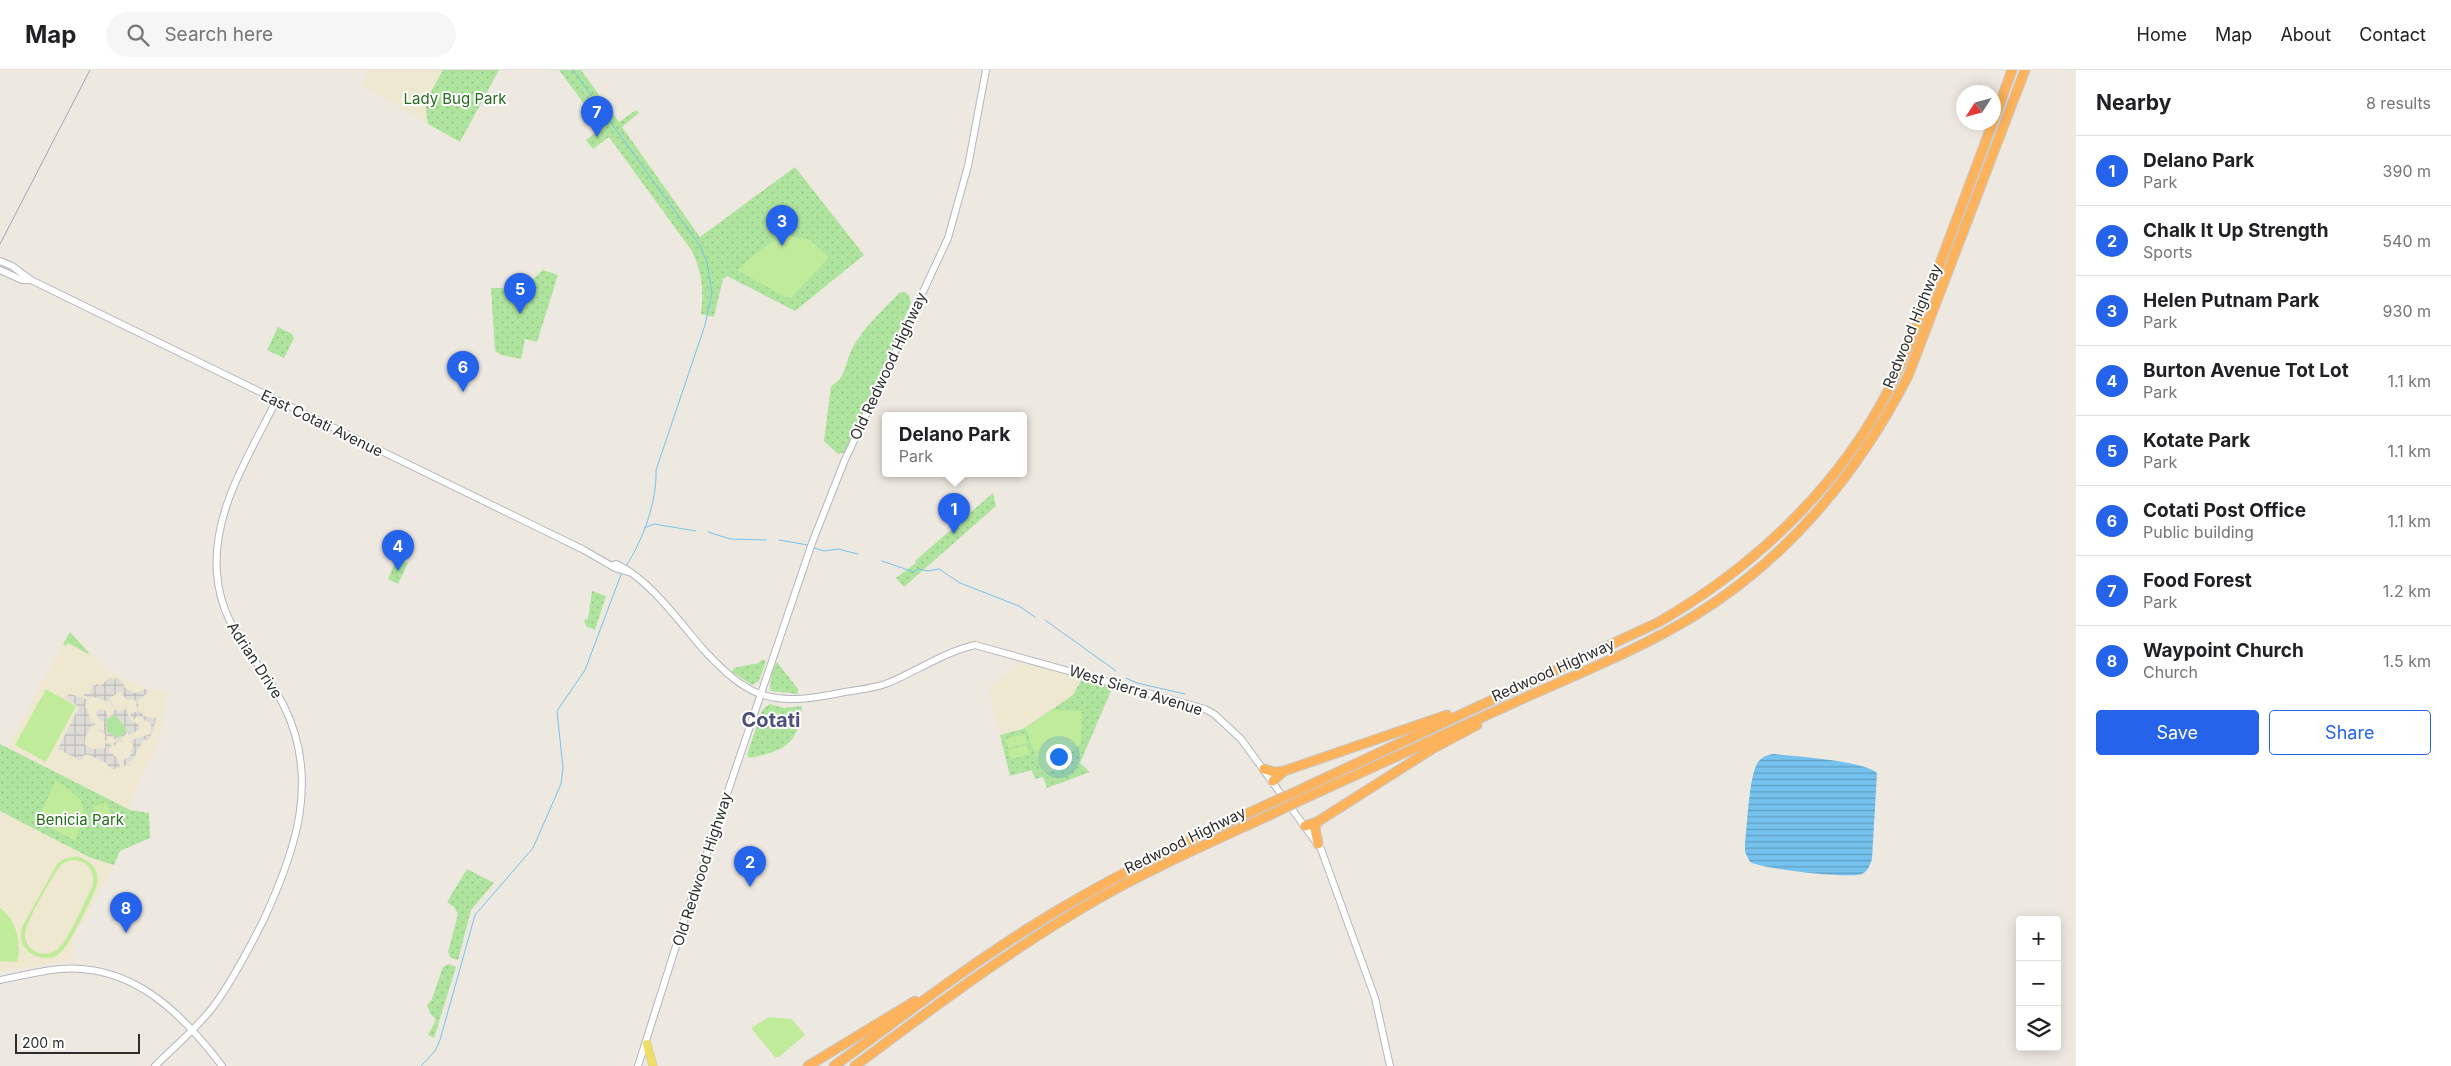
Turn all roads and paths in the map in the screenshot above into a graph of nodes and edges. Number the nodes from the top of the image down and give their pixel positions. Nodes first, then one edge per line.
1 (986, 70) edge
2 (2012, 70) edge
3 (2025, 70) edge
4 (2001, 100) edge
5 (1990, 130) edge
6 (1985, 176) junction
7 (0, 261) edge
8 (1959, 263) dead end
9 (0, 270) edge
10 (32, 280) junction
11 (1901, 399) dead end
12 (276, 401) junction
13 (1882, 424) junction
14 (760, 694) junction
15 (1518, 701) junction
16 (1478, 706) junction
17 (1264, 769) junction
18 (1284, 771) junction
19 (1273, 781) junction
20 (1317, 822) junction
21 (1305, 826) junction
22 (1318, 844) junction
23 (0, 980) edge
24 (936, 992) junction
25 (192, 1031) junction
26 (896, 1035) junction
27 (647, 1044) junction
28 (155, 1066) edge
29 (222, 1066) edge
30 (638, 1066) edge
31 (653, 1066) edge
32 (808, 1066) edge
33 (834, 1066) edge
34 (854, 1066) edge
35 (864, 1066) edge
36 (1390, 1066) edge

1 - 14 main road, Old Redwood Highway
2 - 4 highway, Redwood Highway
3 - 6 highway, Redwood Highway
5 - 16 highway, Redwood Highway
6 - 8 highway
6 - 13 highway, Redwood Highway
7 - 10 main road, East Cotati Avenue
9 - 10 main road, East Cotati Avenue
10 - 12 main road, East Cotati Avenue
11 - 13 highway
12 - 14 main road, East Cotati Avenue
12 - 25 main road, Adrian Drive
13 - 15 highway, Redwood Highway
14 - 17 main road, West Sierra Avenue
14 - 27 main road, Old Redwood Highway
15 - 20 highway
15 - 26 highway, Redwood Highway, bridge
16 - 18 highway
16 - 24 highway, Redwood Highway, bridge
17 - 18 highway
17 - 19 main road, West Sierra Avenue
18 - 19 highway
19 - 21 main road, West Sierra Avenue
20 - 21 highway
20 - 22 highway
21 - 22 main road, West Sierra Avenue
22 - 36 main road, West Sierra Avenue
23 - 25 main road
24 - 32 highway
24 - 33 highway, Redwood Highway
25 - 28 main road, Adrian Drive
25 - 29 main road
26 - 34 highway, Redwood Highway
26 - 35 highway
27 - 30 main road, Old Redwood Highway
27 - 31 main road

